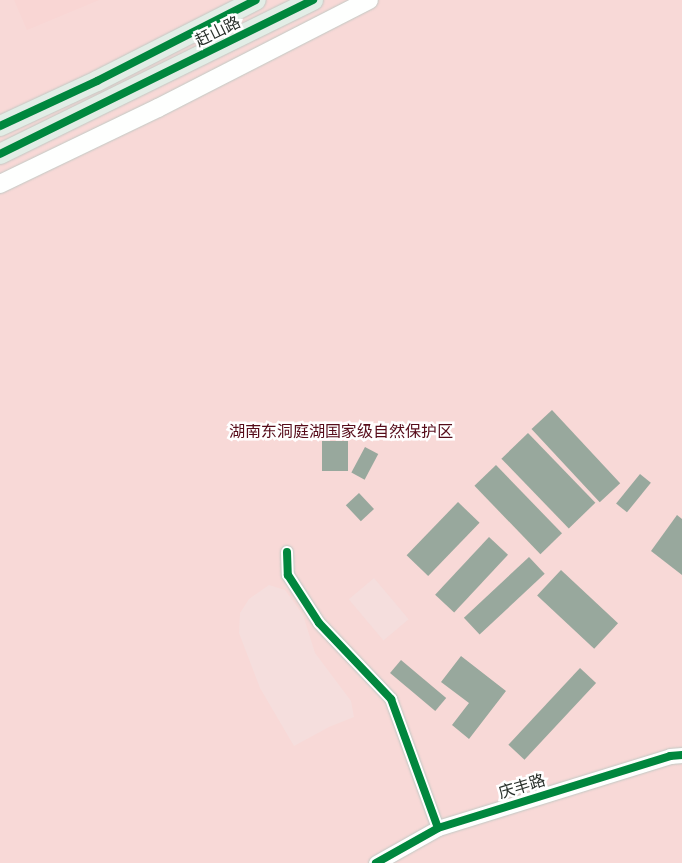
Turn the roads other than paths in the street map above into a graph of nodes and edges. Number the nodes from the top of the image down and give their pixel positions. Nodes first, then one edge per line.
1 (256, 0) edge
2 (313, 0) edge
3 (369, 0) edge
4 (0, 126) edge
5 (0, 154) edge
6 (0, 184) edge
7 (287, 552) dead end
8 (682, 755) edge
9 (438, 828) junction
10 (376, 863) edge

1 - 4 main road, 赶山路
2 - 5 main road, 赶山路
3 - 6 main road
7 - 9 street
8 - 9 street, 庆丰路
9 - 10 street, 庆丰路

